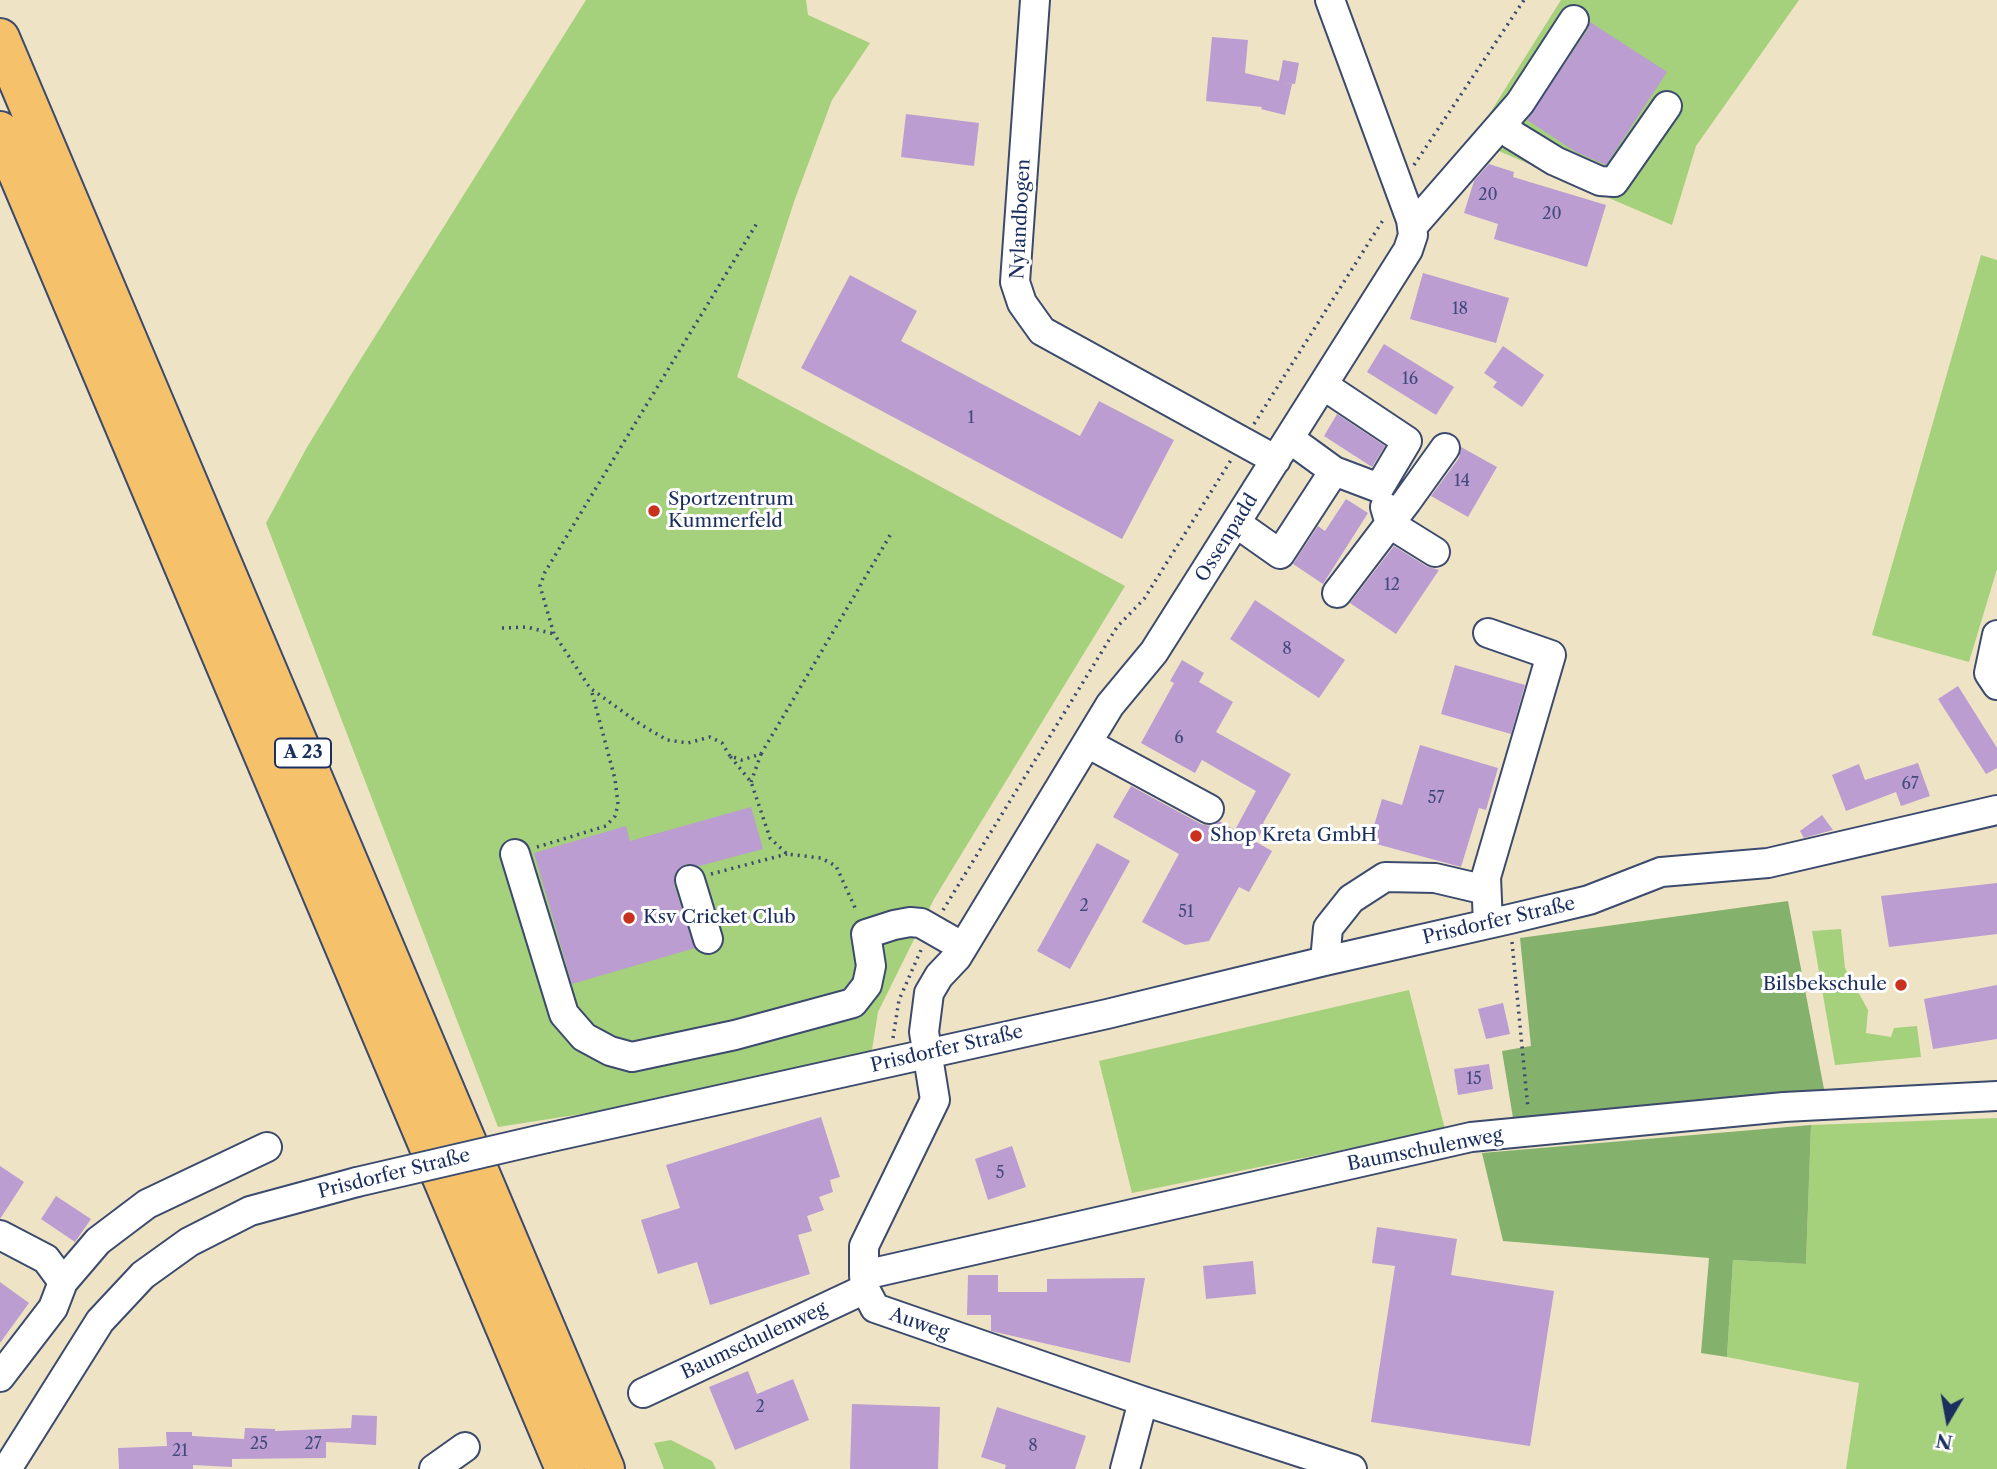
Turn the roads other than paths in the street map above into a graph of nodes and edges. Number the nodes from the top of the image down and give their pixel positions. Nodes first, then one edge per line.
1 (1035, 0) edge
2 (1329, 0) edge
3 (1574, 20) dead end
4 (0, 38) edge
5 (1667, 106) dead end
6 (1505, 121) junction
7 (0, 131) edge
8 (1412, 227) junction
9 (1323, 385) junction
10 (1445, 448) dead end
11 (1283, 449) junction
12 (1334, 471) junction
13 (1379, 488) junction
14 (1236, 523) junction
15 (1390, 524) junction
16 (1435, 552) dead end
17 (1337, 593) dead end
18 (1488, 633) dead end
19 (1997, 635) edge
20 (1997, 685) edge
21 (1087, 743) junction
22 (1209, 809) dead end
23 (1997, 810) edge
24 (515, 854) road end
25 (690, 880) road end
26 (1486, 890) junction
27 (1499, 922) junction
28 (708, 939) dead end
29 (963, 947) junction
30 (1325, 961) junction
31 (928, 1053) junction
32 (1997, 1096) edge
33 (267, 1147) dead end
34 (0, 1235) edge
35 (63, 1282) junction
36 (865, 1282) junction
37 (0, 1377) edge
38 (643, 1393) dead end
39 (1143, 1401) junction
40 (465, 1447) dead end
41 (1337, 1467) edge
42 (7, 1469) edge
43 (434, 1469) edge
44 (565, 1469) edge
45 (605, 1469) edge
46 (1125, 1469) edge

1 - 11 street, Nylandbogen
2 - 8 street
3 - 6 street
4 - 45 highway, A 23
5 - 6 street
6 - 8 street
7 - 44 highway, A 23
8 - 9 street, Ossenpadd
9 - 11 street, Ossenpadd
9 - 13 street
10 - 15 street
11 - 12 street, Nylandbogen
11 - 14 street, Ossenpadd
12 - 13 street, Nylandbogen
12 - 14 street
13 - 15 street
14 - 21 street, Ossenpadd
15 - 16 street
15 - 17 street
18 - 26 street
19 - 20 street
21 - 22 street
21 - 29 street, Ossenpadd
23 - 27 street, Prisdorfer Straße
24 - 29 street
25 - 28 street
26 - 27 street
26 - 30 street
27 - 30 street, Prisdorfer Straße
29 - 31 street, Ossenpadd
30 - 31 street, Prisdorfer Straße
31 - 36 street
31 - 42 street, Prisdorfer Straße, bridge
32 - 36 street, Baumschulenweg
33 - 35 street
34 - 35 street
35 - 37 street
36 - 38 street, Baumschulenweg
36 - 39 street, Auweg
39 - 41 street, Auweg
39 - 46 street
40 - 43 street

